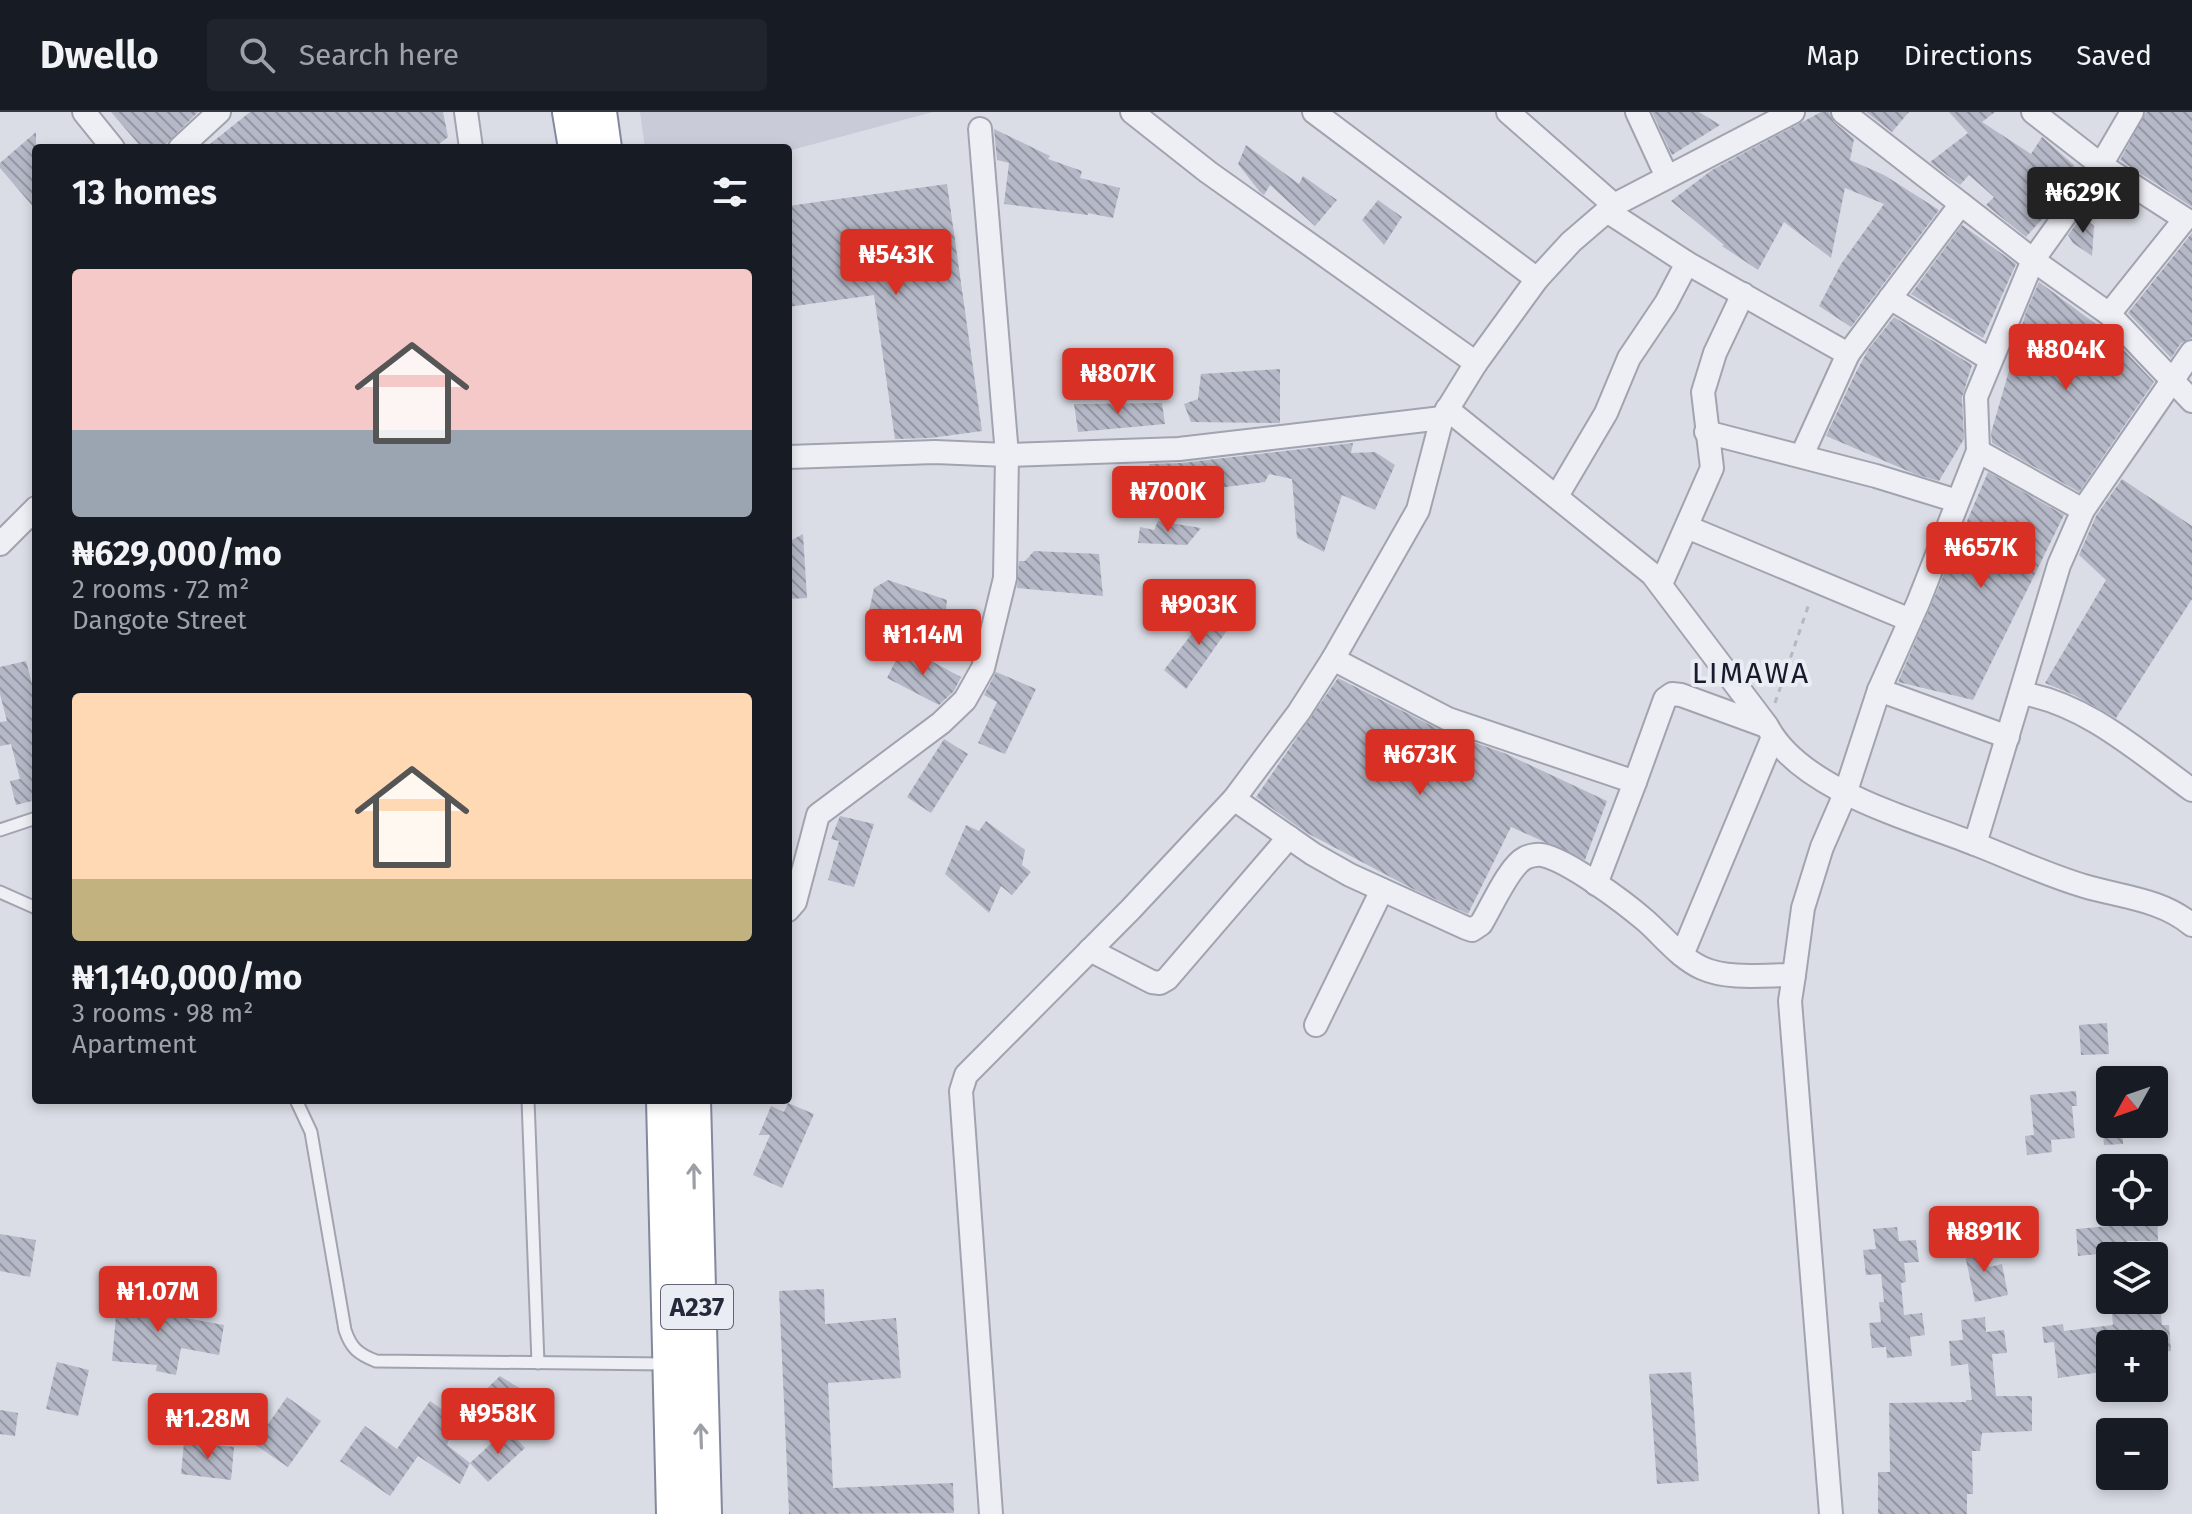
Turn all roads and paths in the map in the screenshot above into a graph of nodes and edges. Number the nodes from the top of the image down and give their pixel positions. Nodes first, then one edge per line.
1 (84, 112) edge
2 (219, 112) edge
3 (466, 112) edge
4 (571, 112) edge
5 (598, 112) edge
6 (1132, 112) edge
7 (1314, 112) edge
8 (1508, 112) edge
9 (1637, 112) edge
10 (1793, 112) edge
11 (1843, 112) edge
12 (2033, 112) edge
13 (2132, 112) edge
14 (980, 129) dead end
15 (110, 144) edge
16 (184, 144) edge
17 (465, 144) edge
18 (576, 144) edge
19 (602, 144) edge
20 (2101, 165) junction
21 (1667, 177) junction
22 (1961, 204) junction
23 (1610, 208) junction
24 (2189, 214) edge
25 (2033, 260) junction
26 (1687, 263) junction
27 (1537, 279) junction
28 (1743, 294) junction
29 (1890, 298) junction
30 (2109, 314) junction
31 (2192, 352) edge
32 (1848, 354) junction
33 (1991, 360) junction
34 (1476, 363) junction
35 (2172, 379) junction
36 (2192, 401) edge
37 (1444, 413) junction
38 (1706, 432) junction
39 (1978, 451) junction
40 (1007, 455) junction
41 (1802, 455) junction
42 (792, 457) edge
43 (1557, 496) junction
44 (1957, 501) junction
45 (2083, 510) junction
46 (32, 512) edge
47 (1687, 527) junction
48 (0, 544) edge
49 (1817, 582) junction
50 (1661, 584) junction
51 (1910, 620) junction
52 (1333, 659) junction
53 (1879, 690) junction
54 (2021, 693) junction
55 (1770, 732) junction
56 (2008, 737) junction
57 (1635, 782) junction
58 (2192, 790) edge
59 (1845, 794) junction
60 (1234, 799) junction
61 (32, 819) edge
62 (0, 830) edge
63 (1289, 837) junction
64 (1975, 844) junction
65 (1596, 884) junction
66 (1382, 890) junction
67 (0, 892) edge
68 (792, 905) edge
69 (32, 906) edge
70 (2192, 925) edge
71 (1090, 950) junction
72 (1682, 955) junction
73 (1794, 975) junction
74 (1316, 1025) dead end
75 (298, 1104) edge
76 (528, 1104) edge
77 (665, 1104) edge
78 (692, 1104) edge
79 (538, 1363) junction
80 (670, 1364) junction
81 (675, 1514) edge
82 (703, 1514) edge
83 (991, 1514) edge
84 (1831, 1514) edge

1 - 15 street
2 - 16 street
3 - 17 street
4 - 18 highway
5 - 19 highway
6 - 34 street
7 - 27 street
8 - 23 street
9 - 21 street
10 - 21 street
11 - 22 street
12 - 20 street
13 - 20 street
14 - 40 street
20 - 24 street
20 - 25 street
21 - 23 street
22 - 25 street
22 - 29 street
23 - 26 street
23 - 27 street
24 - 30 street
25 - 30 street
25 - 33 street
26 - 28 street
26 - 43 street
27 - 34 street
28 - 32 street
28 - 38 street
29 - 32 street
29 - 33 street
30 - 35 street
31 - 35 street
32 - 41 street
33 - 39 street
34 - 37 street
35 - 36 street
35 - 45 street
37 - 40 street
37 - 43 street
37 - 52 street
38 - 41 street
38 - 47 street
39 - 44 street
39 - 45 street
40 - 42 street
40 - 68 street
41 - 44 street
43 - 50 street
44 - 51 street
45 - 54 street
46 - 48 street
47 - 49 street
47 - 50 street
49 - 51 street
49 - 55 path
50 - 55 street
51 - 53 street
52 - 57 street
52 - 60 street
53 - 56 street
53 - 59 street
54 - 56 street
54 - 58 street
55 - 57 street
55 - 59 street
55 - 72 street
56 - 64 street
57 - 65 street
59 - 64 street
59 - 73 street
60 - 63 street
60 - 71 street
61 - 62 lane
63 - 66 street
63 - 71 street
64 - 70 street
65 - 66 street
65 - 72 street
66 - 74 street
67 - 69 lane
71 - 83 street
72 - 73 street
73 - 84 street
75 - 79 lane
76 - 79 lane
77 - 80 highway, A237
82 -> 78 highway, A237
79 - 80 lane
80 - 81 highway, A237

